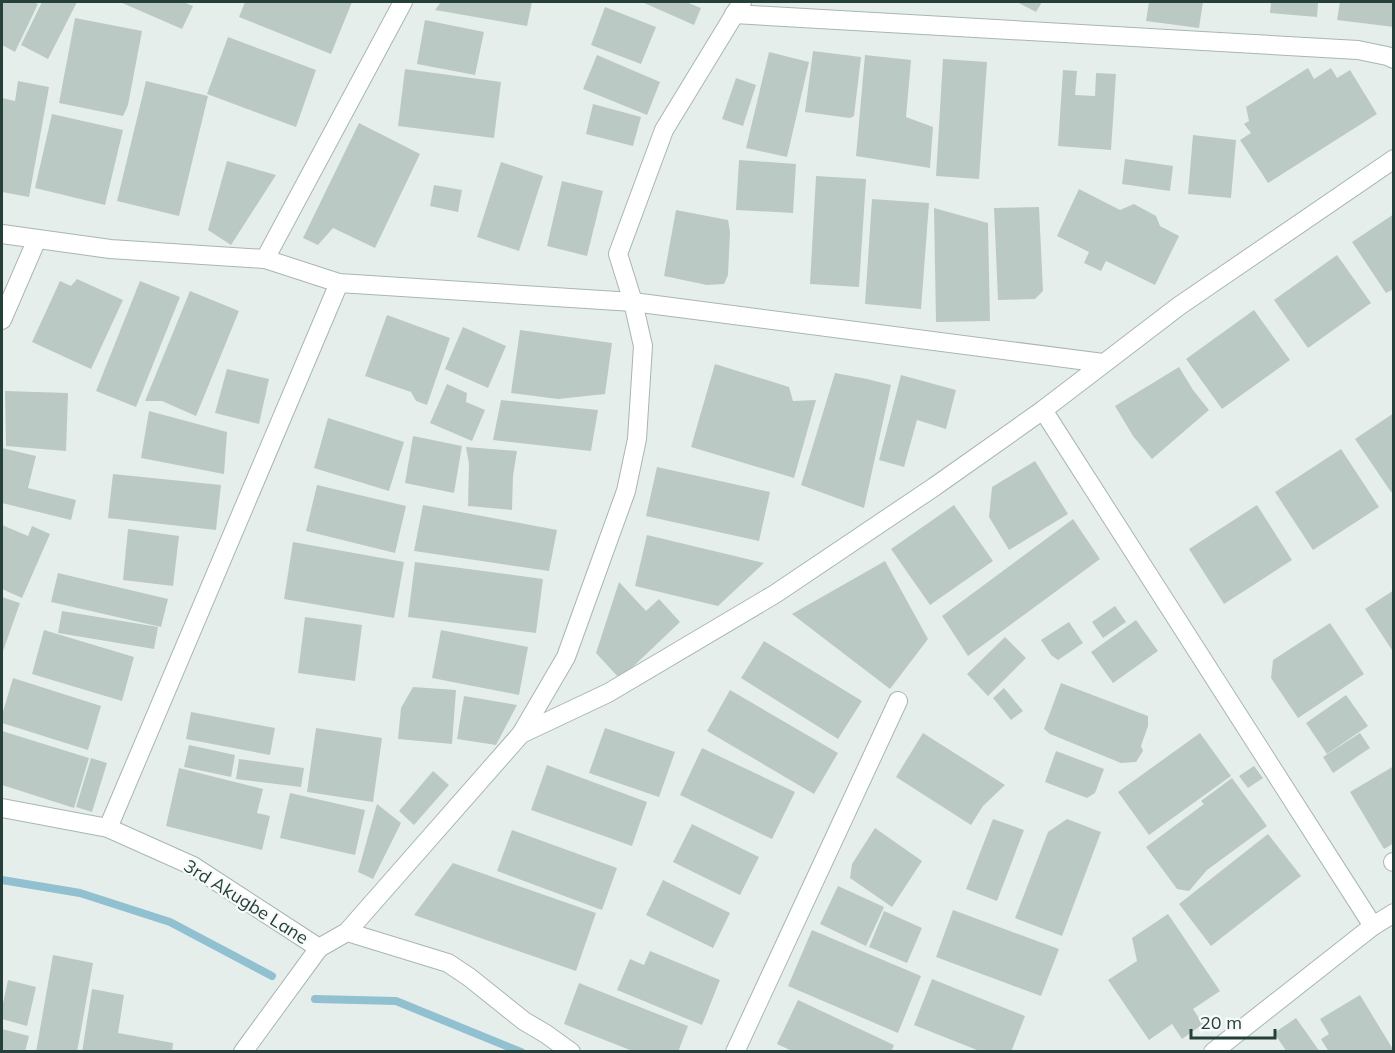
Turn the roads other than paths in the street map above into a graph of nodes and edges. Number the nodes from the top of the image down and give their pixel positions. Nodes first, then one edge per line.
1 (403, 2) edge
2 (738, 8) edge
3 (1394, 59) edge
4 (1394, 159) edge
5 (2, 234) edge
6 (37, 239) junction
7 (265, 259) junction
8 (339, 283) junction
9 (633, 302) junction
10 (2, 320) edge
11 (1103, 363) junction
12 (1043, 410) junction
13 (898, 701) dead end
14 (521, 734) junction
15 (2, 808) edge
16 (108, 828) junction
17 (1394, 913) edge
18 (1373, 926) junction
19 (347, 932) junction
20 (319, 948) junction
21 (243, 1052) edge
22 (572, 1052) edge
23 (735, 1052) edge
24 (1214, 1052) edge

1 - 7 street
2 - 3 street
2 - 9 street
4 - 11 street
5 - 6 street
6 - 7 street
6 - 10 street
7 - 8 street
8 - 9 street
8 - 16 street
9 - 11 street
9 - 14 street
11 - 12 street
12 - 14 street
12 - 18 street
13 - 23 street
14 - 19 street
15 - 16 street, 3rd Akugbe Lane
16 - 20 street, 3rd Akugbe Lane
17 - 18 street
18 - 24 street
19 - 20 street
19 - 22 street
20 - 21 street

